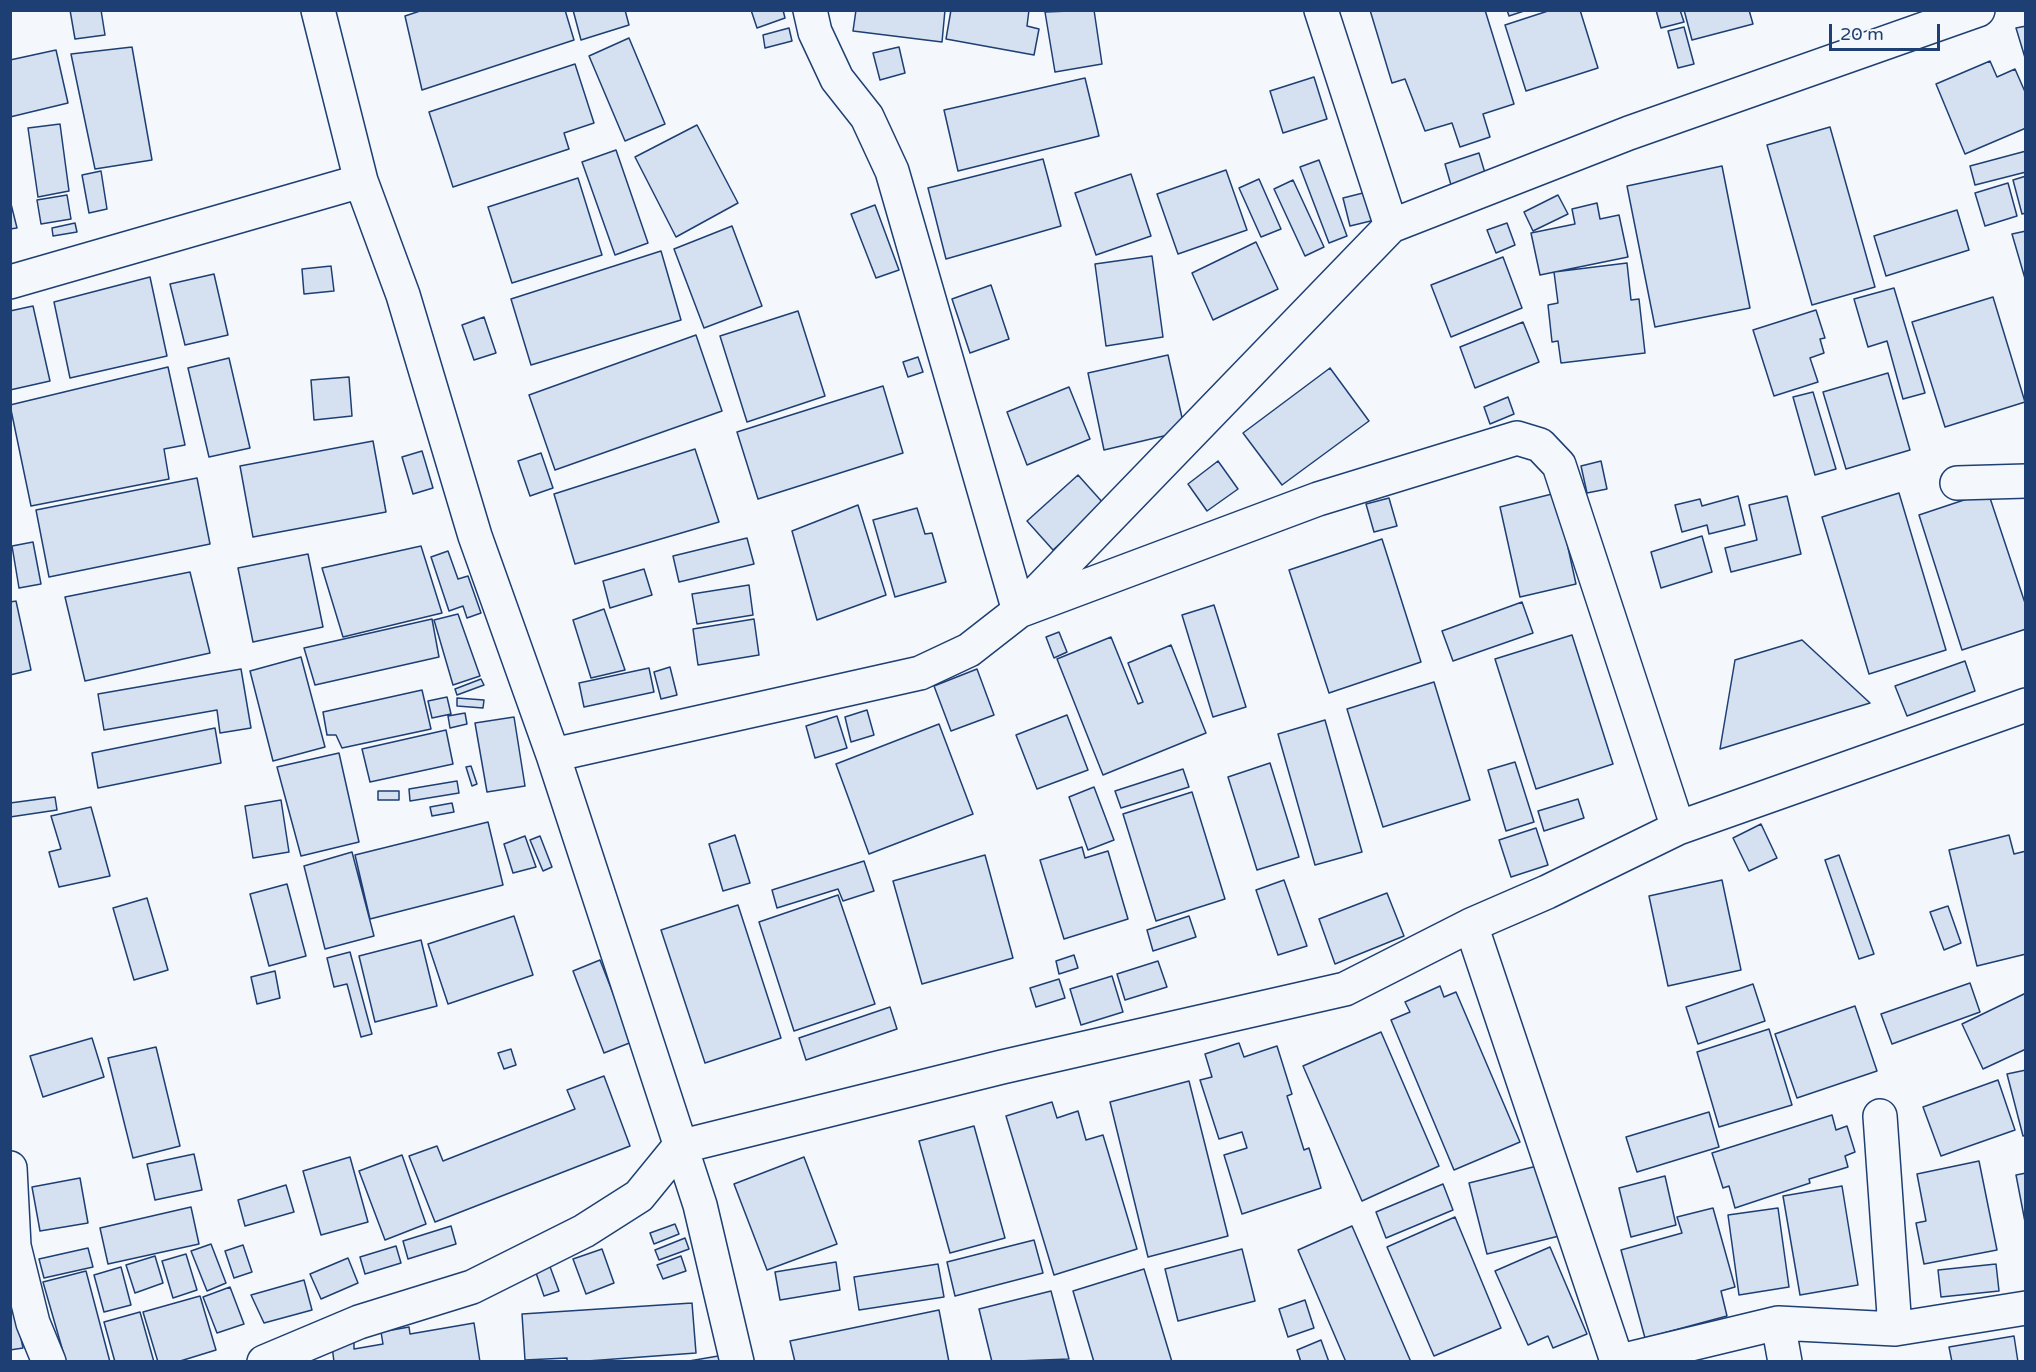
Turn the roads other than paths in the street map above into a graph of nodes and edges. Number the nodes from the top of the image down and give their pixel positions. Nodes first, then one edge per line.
1 (318, 10) edge
2 (810, 10) edge
3 (1321, 10) edge
4 (1978, 10) edge
5 (1914, 20) edge
6 (361, 181) junction
7 (1391, 226) junction
8 (10, 282) edge
9 (2025, 481) edge
10 (1957, 483) dead end
11 (1019, 611) junction
12 (2025, 705) edge
13 (553, 755) junction
14 (1678, 828) junction
15 (1471, 925) junction
16 (1880, 1116) dead end
17 (679, 1147) junction
18 (10, 1168) edge
19 (2025, 1308) edge
20 (1778, 1323) junction
21 (1895, 1329) junction
22 (1617, 1361) edge
23 (49, 1362) edge
24 (264, 1362) edge
25 (737, 1362) edge
26 (1785, 1362) edge

1 - 6 street
2 - 11 street
3 - 7 street
4 - 5 street
5 - 7 street
6 - 8 street
6 - 13 street
7 - 11 street
9 - 10 street
11 - 13 street
11 - 14 street
12 - 14 street
13 - 17 street
14 - 15 street
15 - 17 street
15 - 22 street
16 - 21 street
17 - 24 street
17 - 25 street
18 - 23 street
19 - 21 street
20 - 21 street
20 - 22 street
20 - 26 street

